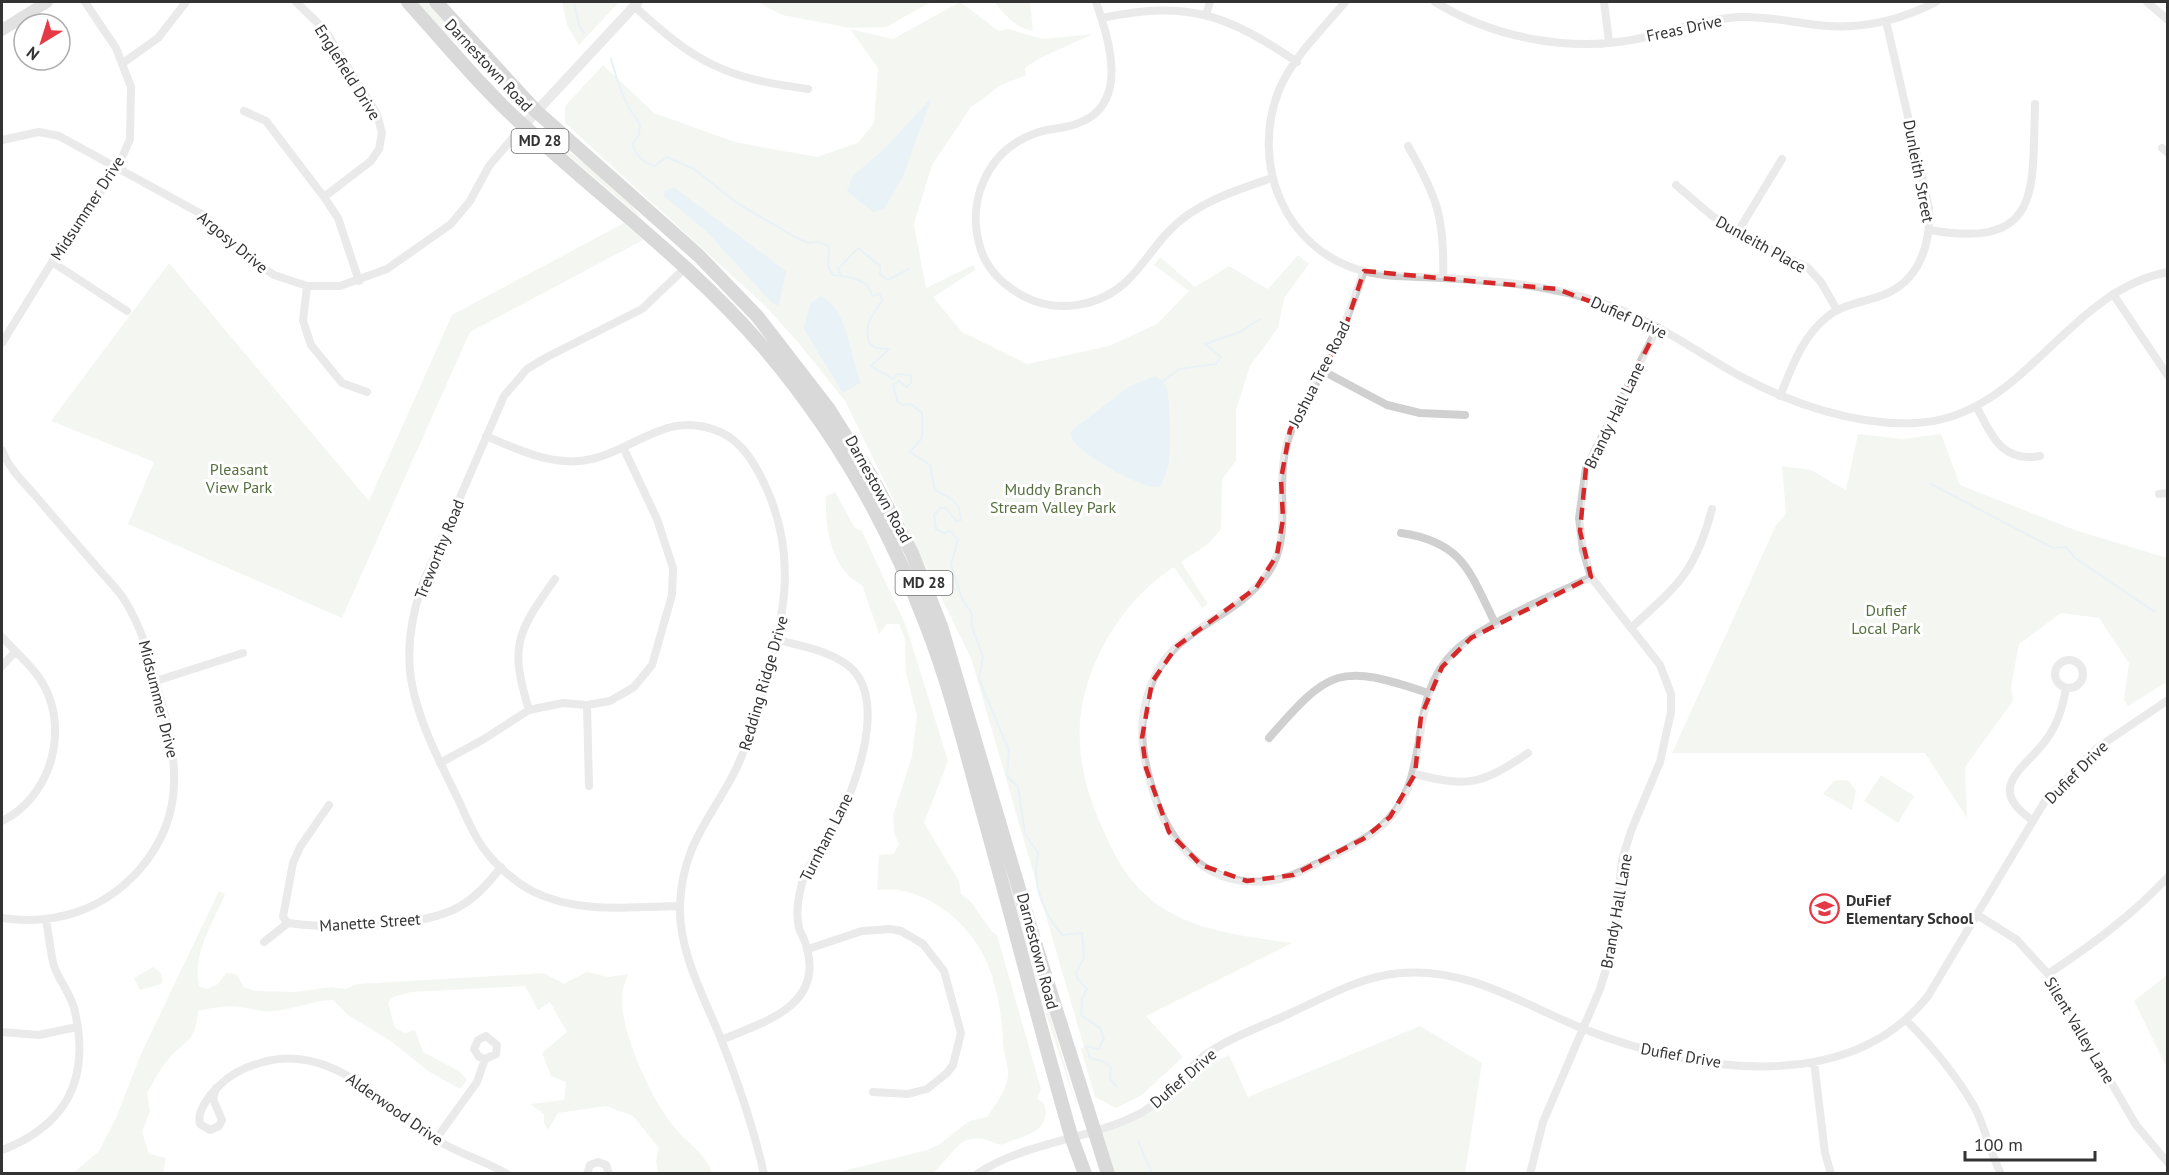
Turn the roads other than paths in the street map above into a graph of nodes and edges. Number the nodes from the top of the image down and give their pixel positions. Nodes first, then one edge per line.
1 (47, 2) edge
2 (86, 2) edge
3 (186, 2) edge
4 (296, 2) edge
5 (408, 2) edge
6 (436, 2) edge
7 (1096, 2) edge
8 (1210, 2) edge
9 (1345, 2) edge
10 (1435, 2) edge
11 (1604, 2) edge
12 (1936, 2) edge
13 (2146, 2) edge
14 (636, 4) edge
15 (1207, 12) junction
16 (1102, 18) junction
17 (2168, 20) edge
18 (1886, 21) junction
19 (2, 30) edge
20 (1609, 42) junction
21 (1297, 62) junction
22 (123, 63) junction
23 (808, 89) dead end
24 (2035, 104) dead end
25 (244, 111) dead end
26 (536, 111) junction
27 (523, 126) junction
28 (2, 140) edge
29 (1408, 146) dead end
30 (1782, 159) dead end
31 (118, 167) junction
32 (1272, 178) junction
33 (1676, 185) dead end
34 (324, 197) junction
35 (1930, 230) junction
36 (1737, 233) junction
37 (52, 262) junction
38 (685, 268) junction
39 (1364, 272) junction
40 (2168, 272) edge
41 (1443, 278) junction
42 (359, 281) junction
43 (307, 286) junction
44 (2113, 294) junction
45 (127, 310) dead end
46 (1838, 310) junction
47 (1658, 327) junction
48 (2, 343) edge
49 (1323, 371) junction
50 (2168, 376) edge
51 (367, 392) dead end
52 (1780, 396) junction
53 (1976, 406) junction
54 (1465, 415) dead end
55 (486, 436) junction
56 (623, 447) junction
57 (2, 454) edge
58 (2040, 456) dead end
59 (1712, 509) dead end
60 (1401, 532) dead end
61 (1591, 577) junction
62 (555, 579) dead end
63 (1496, 625) junction
64 (1630, 627) junction
65 (2, 637) edge
66 (778, 640) junction
67 (15, 652) junction
68 (243, 653) dead end
69 (2, 666) edge
70 (156, 681) junction
71 (2066, 688) dead end
72 (1428, 693) junction
73 (2168, 700) edge
74 (587, 705) junction
75 (529, 710) junction
76 (1269, 738) dead end
77 (1528, 753) dead end
78 (440, 763) junction
79 (1415, 774) junction
80 (589, 786) dead end
81 (329, 805) dead end
82 (2032, 820) junction
83 (2, 821) edge
84 (501, 867) junction
85 (2168, 878) edge
86 (680, 906) junction
87 (1976, 914) junction
88 (2, 918) edge
89 (46, 920) junction
90 (288, 923) junction
91 (264, 942) dead end
92 (808, 949) junction
93 (2048, 974) junction
94 (1906, 1020) junction
95 (77, 1027) junction
96 (1583, 1028) junction
97 (2, 1032) edge
98 (721, 1040) junction
99 (485, 1059) dead end
100 (1814, 1062) junction
101 (216, 1088) junction
102 (873, 1092) dead end
103 (1083, 1135) junction
104 (436, 1139) junction
105 (2, 1150) edge
106 (2167, 1162) edge
107 (507, 1173) edge
108 (587, 1173) edge
109 (609, 1173) edge
110 (764, 1173) edge
111 (977, 1173) edge
112 (1085, 1173) edge
113 (1108, 1173) edge
114 (1530, 1173) edge
115 (1831, 1173) edge
116 (2001, 1173) edge

1 - 19 main road
2 - 22 street, Midsummer Drive
3 - 22 street
4 - 34 street, Englefield Drive
5 - 27 main road, Darnestown Road / MD 28
6 - 26 main road, Darnestown Road / MD 28
7 - 16 street
8 - 15 street
9 - 21 street, Dufief Drive
10 - 20 street, Freas Drive
11 - 20 street
12 - 18 street, Freas Drive
13 - 17 street
14 - 23 street
14 - 26 street
15 - 16 street
15 - 21 street
16 - 32 street
18 - 20 street, Freas Drive
18 - 35 street, Dunleith Street
21 - 32 street, Dufief Drive
22 - 31 street, Midsummer Drive
24 - 35 street
25 - 34 street
26 - 27 street
26 - 103 main road, Darnestown Road / MD 28
27 - 38 main road, Darnestown Road / MD 28
27 - 42 street, Argosy Drive
28 - 31 street, Argosy Drive
29 - 41 street
30 - 36 street
31 - 37 street, Midsummer Drive
31 - 43 street, Argosy Drive
32 - 39 street, Dufief Drive
33 - 36 street, Dunleith Place
34 - 42 street
35 - 46 street, Dunleith Street
36 - 46 street, Dunleith Place
37 - 45 street
37 - 48 street, Midsummer Drive
38 - 55 street, Treworthy Road
38 - 103 main road, Darnestown Road / MD 28
39 - 41 street, Dufief Drive
39 - 49 street, Joshua Tree Road
40 - 44 street, Dufief Drive
41 - 47 street, Dufief Drive
42 - 43 street, Argosy Drive
43 - 51 street
44 - 50 street
44 - 53 street, Dufief Drive
46 - 52 street, Dunleith Street
47 - 52 street, Dufief Drive
47 - 61 street, Brandy Hall Lane
49 - 54 street
49 - 79 street, Joshua Tree Road
52 - 53 street, Dufief Drive
53 - 58 street
55 - 56 street, Redding Ridge Drive
55 - 78 street, Treworthy Road
56 - 66 street, Redding Ridge Drive
56 - 74 street
57 - 70 street, Midsummer Drive
59 - 64 street
60 - 63 street
61 - 63 street, Joshua Tree Road
61 - 64 street, Brandy Hall Lane
62 - 75 street
63 - 72 street, Joshua Tree Road
64 - 96 street, Brandy Hall Lane
65 - 67 street
66 - 86 street, Redding Ridge Drive
66 - 92 street, Turnham Lane
67 - 69 street
67 - 83 street
68 - 70 street
70 - 89 street, Midsummer Drive
71 - 82 street
72 - 76 street
72 - 79 street, Joshua Tree Road
73 - 82 street, Dufief Drive
74 - 75 street
74 - 80 street
75 - 78 street
77 - 79 street
78 - 84 street, Treworthy Road
81 - 90 street
82 - 87 street, Dufief Drive
84 - 86 street, Treworthy Road
84 - 90 street, Manette Street
85 - 93 street
86 - 98 street, Redding Ridge Drive
87 - 93 street, Silent Valley Lane
87 - 94 street, Dufief Drive
88 - 89 street, Midsummer Drive
89 - 95 street
90 - 91 street
92 - 98 street, Turnham Lane
92 - 102 street
93 - 106 street, Silent Valley Lane
94 - 100 street, Dufief Drive
94 - 116 street
95 - 97 street
95 - 105 street
96 - 100 street, Dufief Drive
96 - 103 street, Dufief Drive
96 - 114 street, Brandy Hall Lane
98 - 110 street, Redding Ridge Drive
99 - 104 street
100 - 115 street
101 - 101 street, Alderwood Drive
101 - 104 street, Alderwood Drive
103 - 111 street
103 - 112 main road, Darnestown Road / MD 28
103 - 113 main road, Darnestown Road / MD 28
104 - 107 street, Alderwood Drive
108 - 109 street

